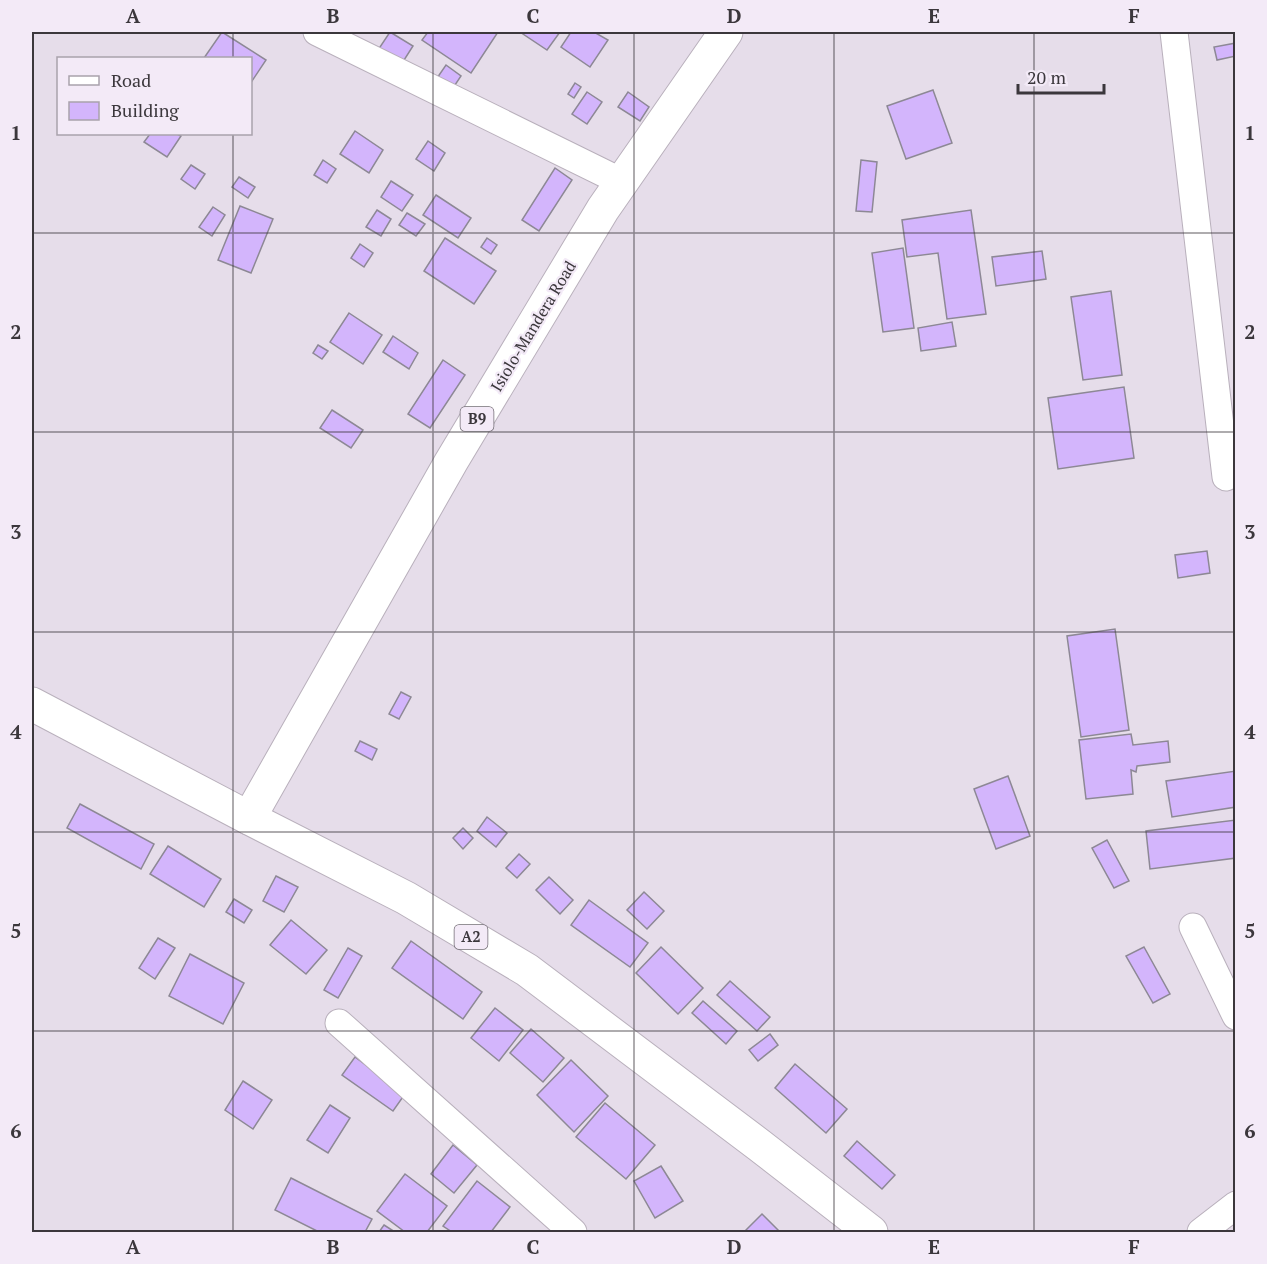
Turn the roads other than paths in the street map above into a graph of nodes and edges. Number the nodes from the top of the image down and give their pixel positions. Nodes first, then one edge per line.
1 (317, 32) edge
2 (726, 32) edge
3 (1174, 32) edge
4 (622, 182) junction
5 (1226, 477) dead end
6 (32, 704) edge
7 (249, 818) junction
8 (1192, 927) dead end
9 (1236, 1016) edge
10 (339, 1023) dead end
11 (1236, 1205) edge
12 (573, 1233) edge
13 (871, 1233) edge
14 (1201, 1233) edge

1 - 4 street
2 - 4 highway, Isiolo-Mandera Road / B9
3 - 5 street
4 - 7 highway, Isiolo-Mandera Road / B9
6 - 7 highway, A2
7 - 13 highway, A2
8 - 9 street
10 - 12 street
11 - 14 street

